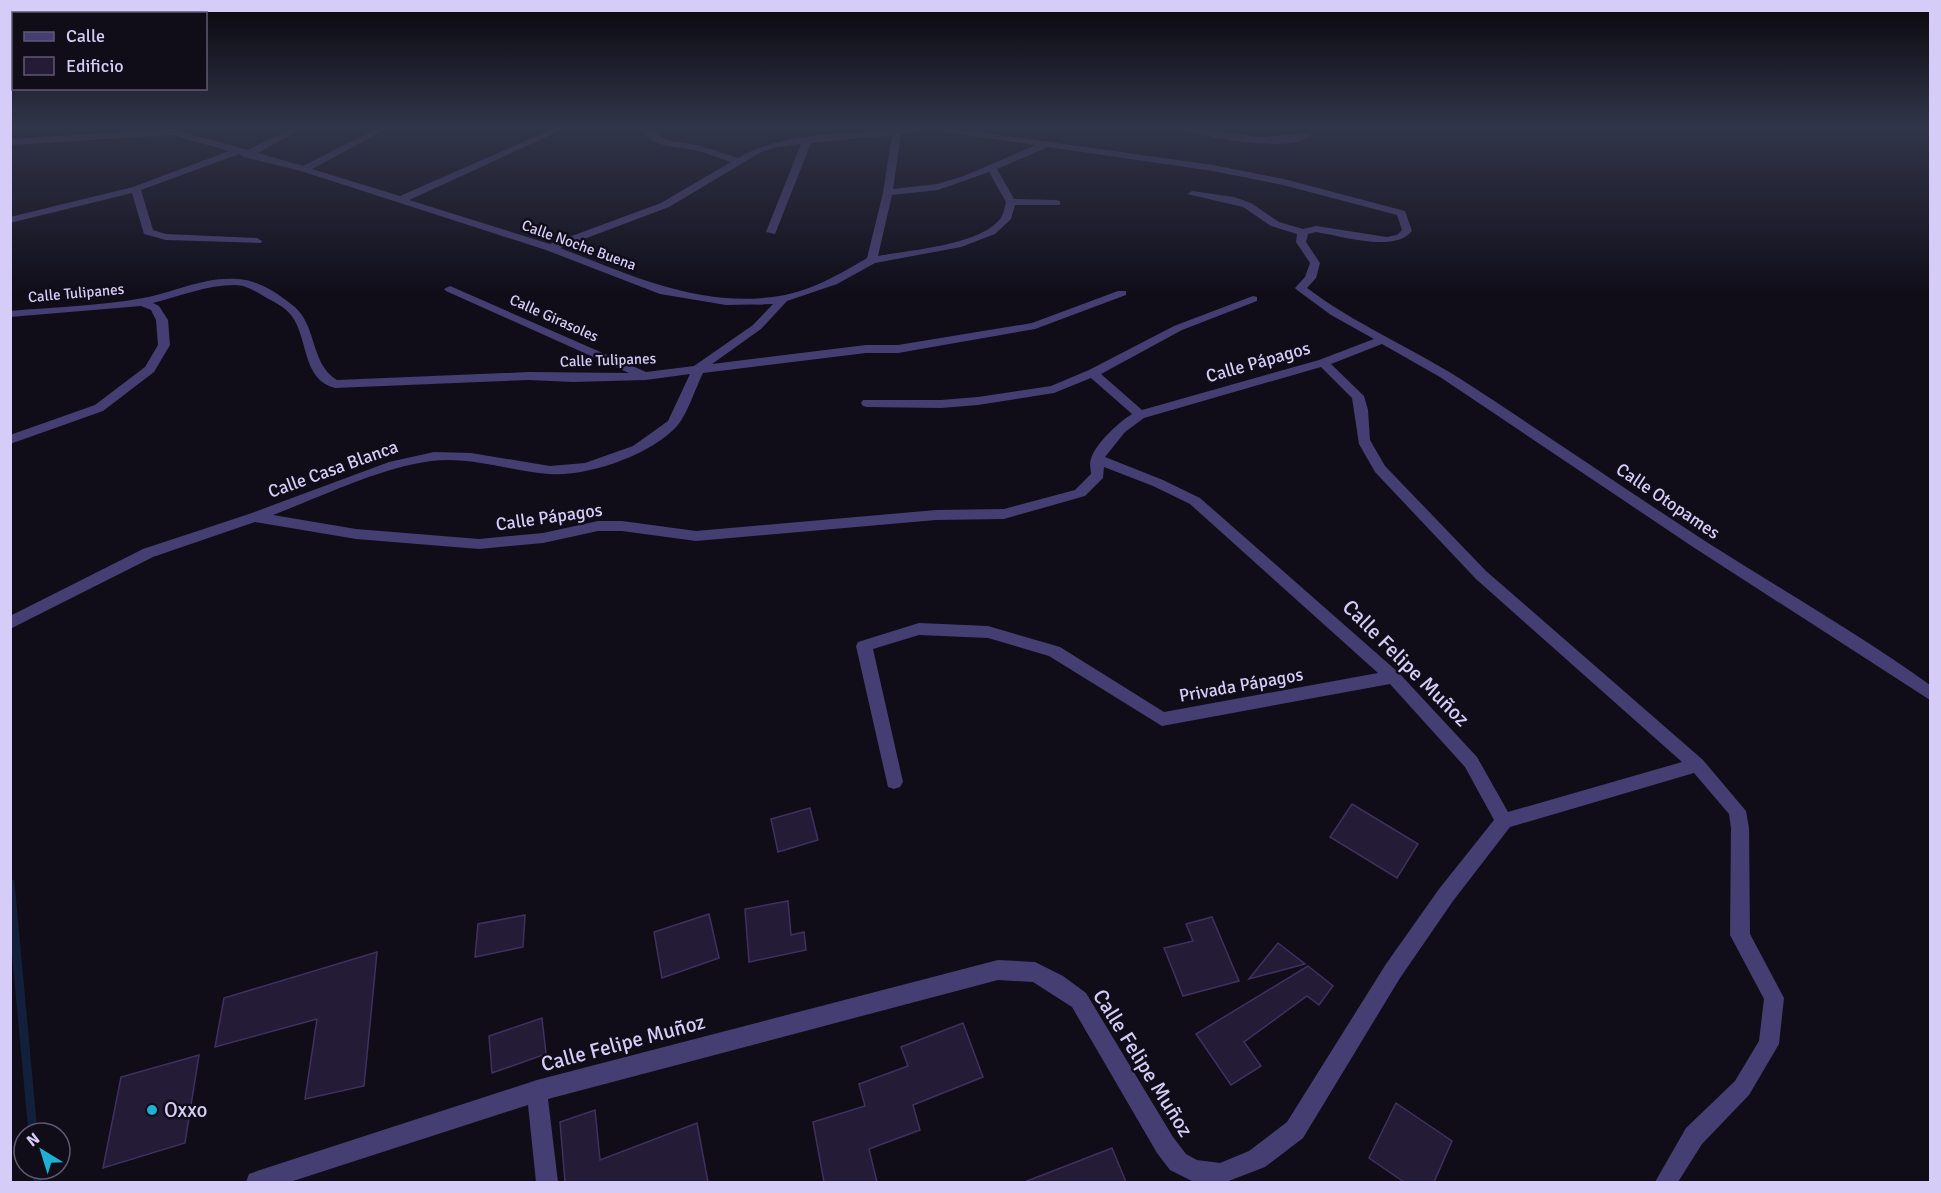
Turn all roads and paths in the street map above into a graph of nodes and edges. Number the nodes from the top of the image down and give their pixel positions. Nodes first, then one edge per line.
1 (150, 184) edge
2 (348, 184) edge
3 (437, 184) edge
4 (701, 184) edge
5 (790, 184) edge
6 (889, 184) edge
7 (948, 184) edge
8 (1000, 184) edge
9 (1290, 184) edge
10 (136, 189) junction
11 (888, 193) junction
12 (1192, 194) dead end
13 (400, 200) junction
14 (1011, 202) junction
15 (1056, 202) dead end
16 (10, 220) edge
17 (1303, 231) junction
18 (771, 232) dead end
19 (257, 241) dead end
20 (550, 248) junction
21 (872, 260) junction
22 (450, 289) dead end
23 (1122, 293) dead end
24 (783, 299) junction
25 (1253, 299) dead end
26 (144, 302) junction
27 (10, 314) edge
28 (1385, 339) junction
29 (1323, 363) junction
30 (699, 368) junction
31 (1093, 373) junction
32 (646, 375) junction
33 (867, 403) dead end
34 (1140, 414) junction
35 (10, 440) edge
36 (1097, 459) junction
37 (254, 517) junction
38 (10, 623) edge
39 (1392, 677) junction
40 (1930, 693) edge
41 (1697, 765) junction
42 (894, 782) dead end
43 (1504, 821) junction
44 (537, 1091) junction
45 (257, 1182) edge
46 (548, 1182) edge
47 (1666, 1182) edge

1 - 10 street
2 - 13 street, Calle Noche Buena
3 - 13 street
4 - 20 street
5 - 18 street
6 - 11 street
7 - 11 street
8 - 14 street
9 - 17 street
10 - 16 street
10 - 19 street
11 - 21 street
12 - 17 street
13 - 20 street, Calle Noche Buena
14 - 15 street
14 - 21 street, Calle Noche Buena
17 - 28 street, Calle Otopames
20 - 24 street, Calle Noche Buena
21 - 24 street, Calle Noche Buena
22 - 32 street, Calle Girasoles
23 - 30 street, Calle Tulipanes
24 - 30 street, Calle Casa Blanca
25 - 31 street
26 - 27 street, Calle Tulipanes
26 - 32 street, Calle Tulipanes
26 - 35 street, Calle Tulipanes
28 - 29 street, Calle Pápagos
28 - 40 street, Calle Otopames
29 - 34 street, Calle Pápagos
29 - 41 street
30 - 32 street, Calle Tulipanes
30 - 37 street, Calle Casa Blanca
31 - 33 street
31 - 34 street
34 - 36 street, Calle Pápagos
36 - 37 street, Calle Pápagos
36 - 39 street, Calle Felipe Muñoz
37 - 38 street, Calle Pápagos
39 - 42 street, Privada Pápagos
39 - 43 street, Calle Felipe Muñoz
41 - 43 street
41 - 47 street
43 - 44 street, Calle Felipe Muñoz
44 - 45 street, Calle Felipe Muñoz
44 - 46 street

